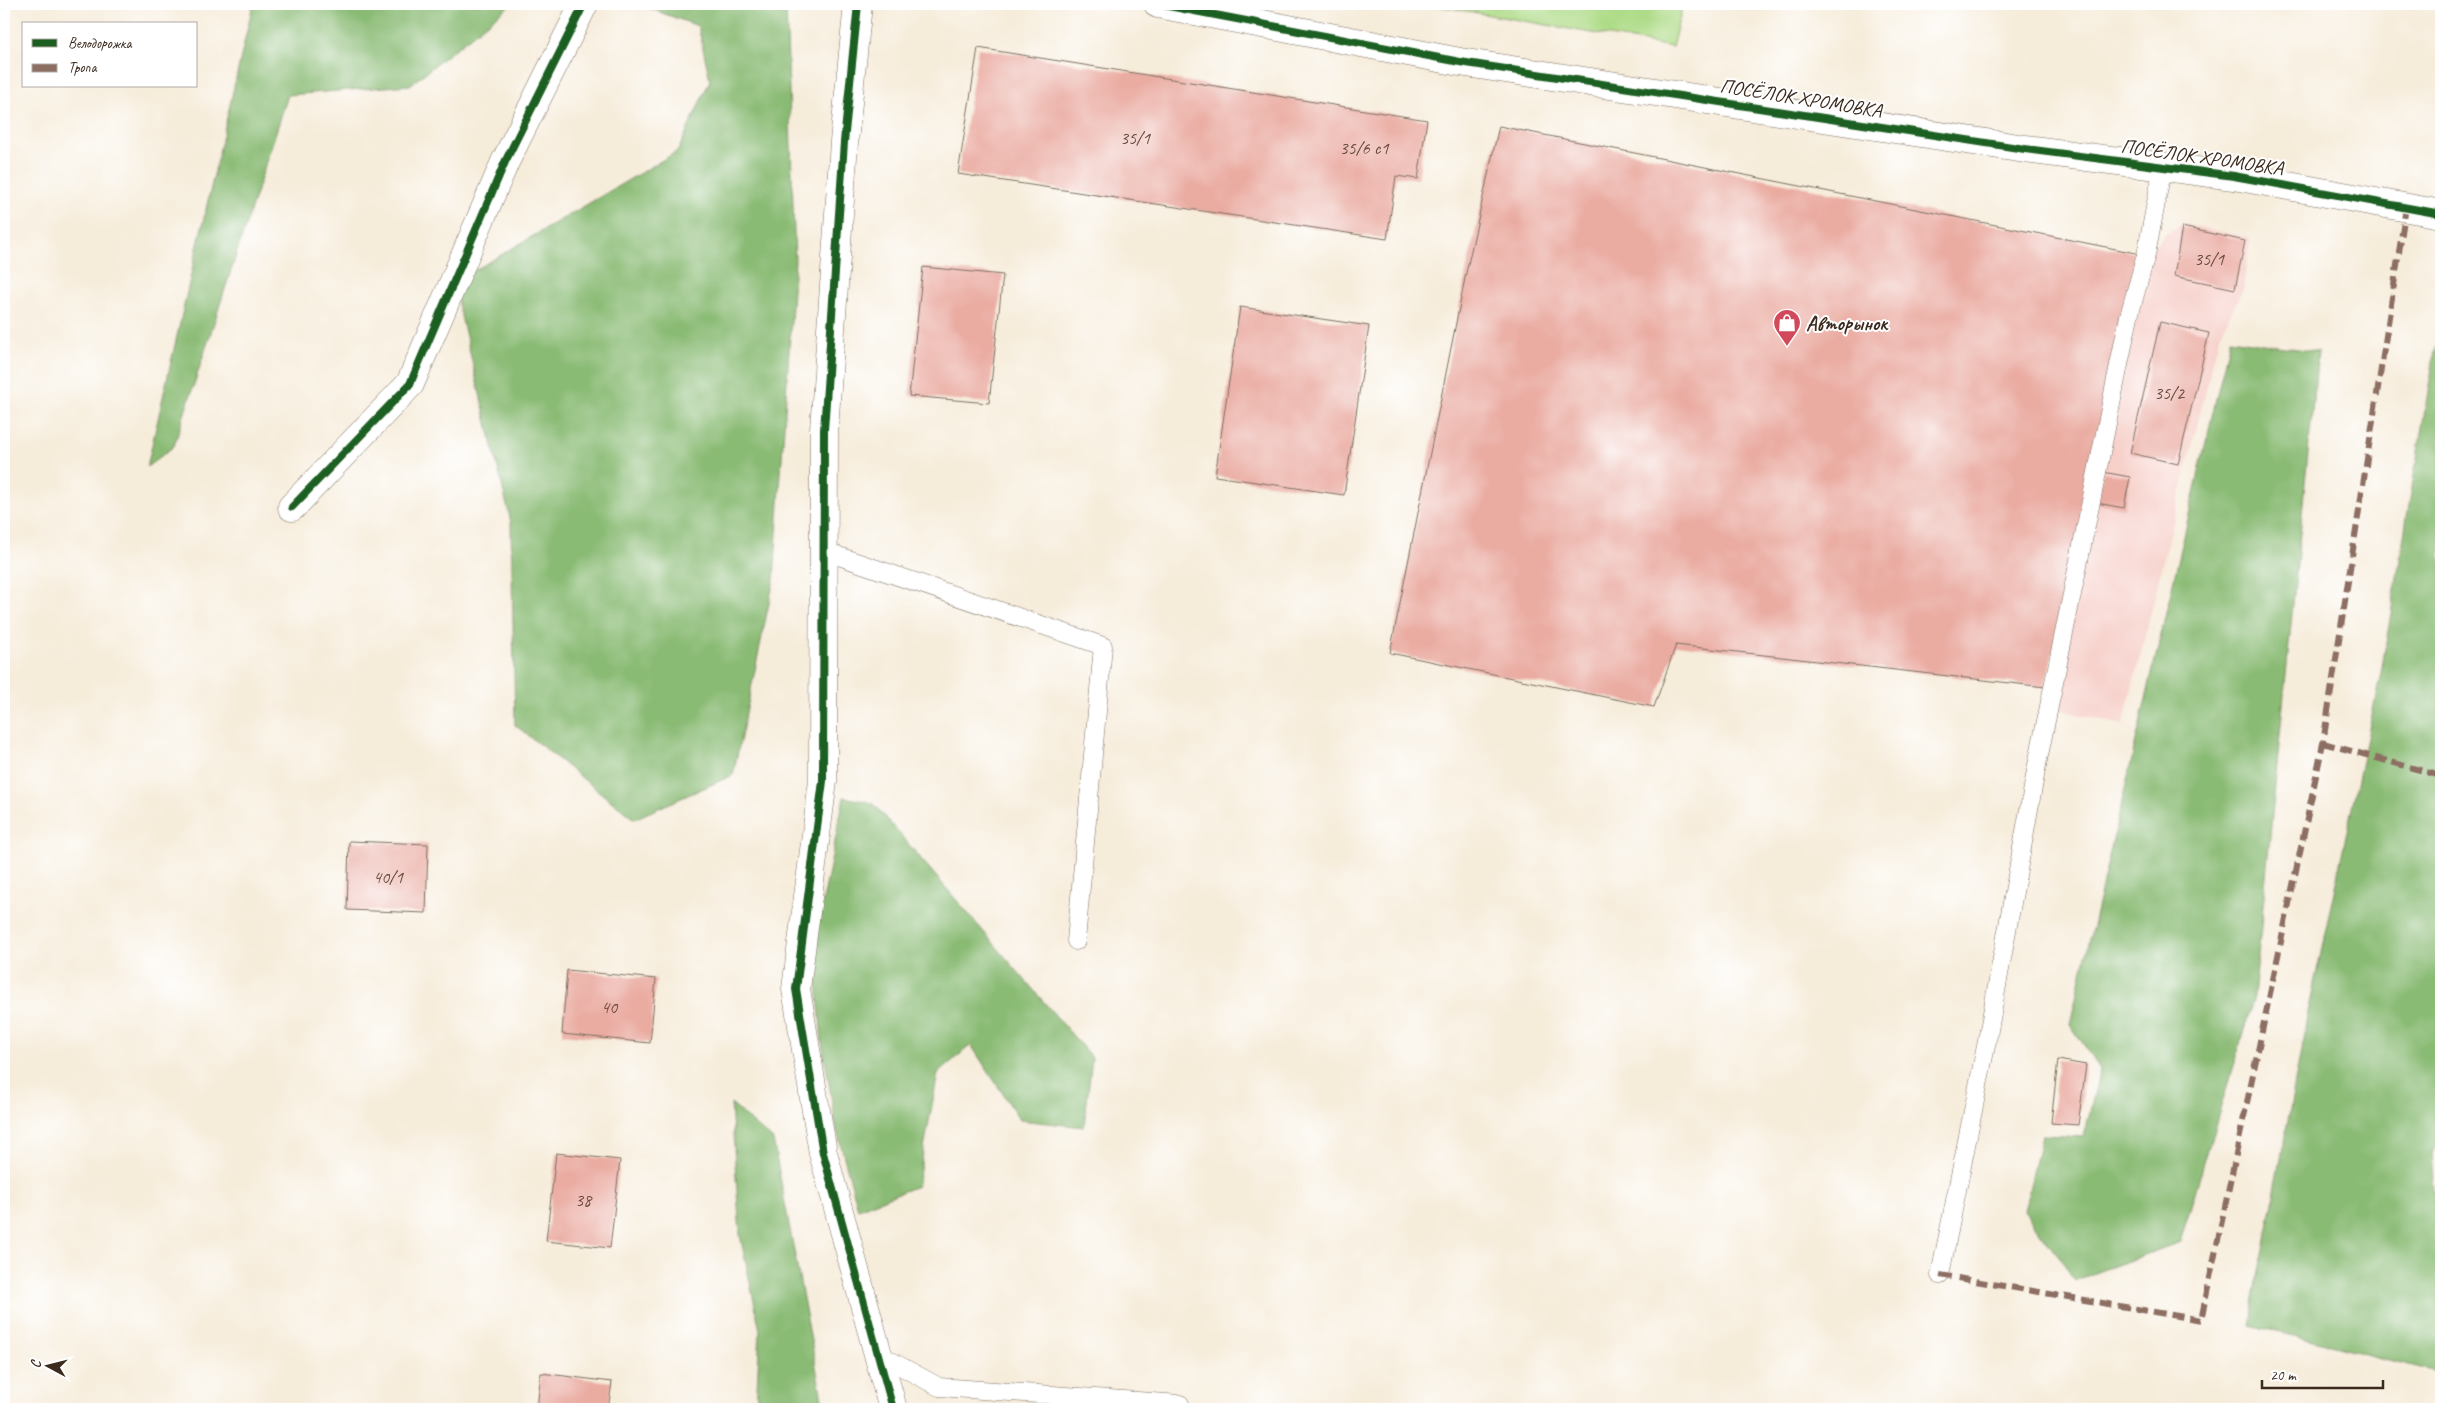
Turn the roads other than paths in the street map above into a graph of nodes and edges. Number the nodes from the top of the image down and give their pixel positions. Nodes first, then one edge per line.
1 (584, 4) edge
2 (858, 4) edge
3 (1158, 4) edge
4 (2163, 166) junction
5 (2441, 214) edge
6 (292, 507) dead end
7 (824, 551) junction
8 (1076, 941) dead end
9 (1940, 1276) dead end
10 (880, 1355) junction
11 (1180, 1404) dead end
12 (893, 1409) edge

1 - 6 street
2 - 7 street
3 - 4 street, ПОСЁЛОК ХРОМОВКА
4 - 5 street, ПОСЁЛОК ХРОМОВКА
4 - 9 lane
7 - 8 lane
7 - 10 street
10 - 11 lane
10 - 12 street

